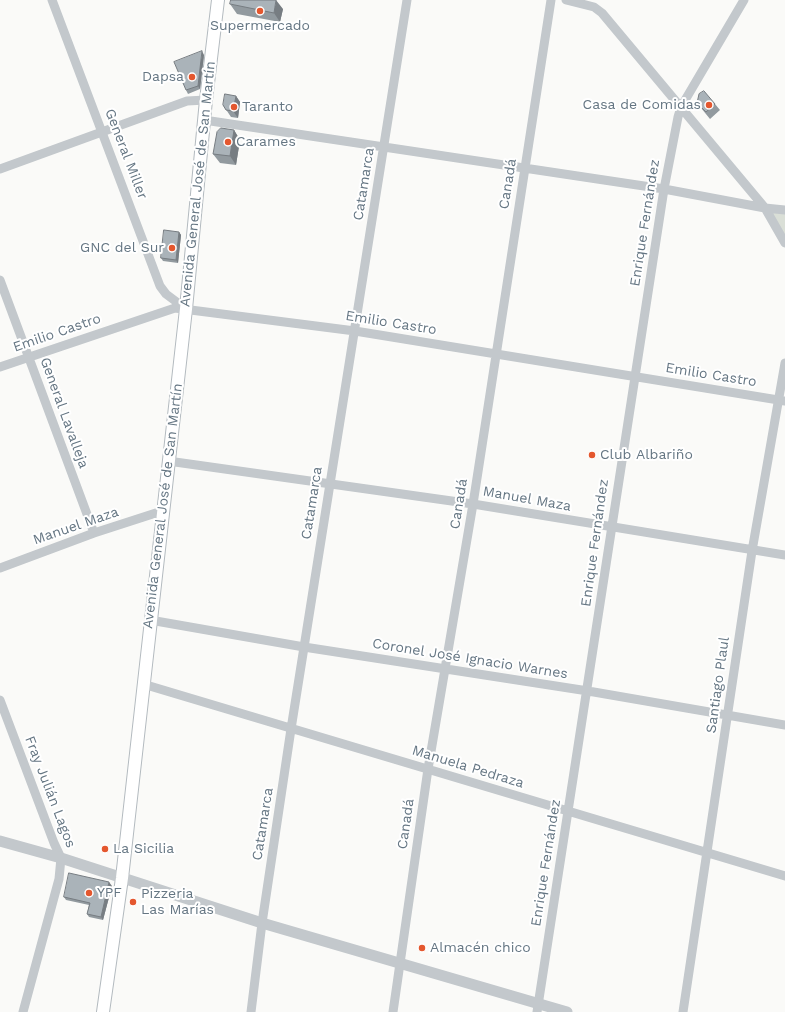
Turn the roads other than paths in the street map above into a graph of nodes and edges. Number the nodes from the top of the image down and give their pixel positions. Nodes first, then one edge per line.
1 (52, 0) edge
2 (218, 0) edge
3 (407, 0) edge
4 (551, 0) edge
5 (566, 0) edge
6 (744, 0) edge
7 (206, 100) junction
8 (681, 107) junction
9 (204, 120) junction
10 (102, 130) junction
11 (383, 148) junction
12 (525, 168) junction
13 (0, 169) edge
14 (664, 189) junction
15 (765, 208) junction
16 (785, 210) edge
17 (785, 243) edge
18 (0, 280) edge
19 (186, 309) junction
20 (355, 332) junction
21 (495, 354) junction
22 (28, 357) junction
23 (785, 363) edge
24 (0, 368) edge
25 (635, 378) junction
26 (782, 400) edge
27 (168, 461) junction
28 (329, 484) junction
29 (473, 504) junction
30 (162, 511) junction
31 (611, 528) junction
32 (94, 534) junction
33 (752, 551) junction
34 (785, 555) edge
35 (0, 568) edge
36 (150, 620) junction
37 (304, 647) junction
38 (445, 670) junction
39 (143, 684) junction
40 (588, 691) junction
41 (0, 700) edge
42 (728, 716) junction
43 (785, 725) edge
44 (291, 729) junction
45 (428, 769) junction
46 (568, 811) junction
47 (0, 841) edge
48 (707, 852) junction
49 (61, 858) junction
50 (785, 876) edge
51 (122, 878) junction
52 (262, 923) junction
53 (401, 965) junction
54 (538, 1008) edge
55 (24, 1012) edge
56 (103, 1012) edge
57 (251, 1012) edge
58 (393, 1012) edge
59 (567, 1012) edge
60 (683, 1012) edge

1 - 10 street, General Miller
2 - 7 main road, Avenida General José de San Martín
3 - 11 street, Catamarca
4 - 12 street, Canadá
5 - 8 street
6 - 8 street, Enrique Fernández
7 - 9 main road, Avenida General José de San Martín
7 - 10 street
8 - 14 street, Enrique Fernández
8 - 15 street
9 - 11 street
9 - 19 main road, Avenida General José de San Martín
10 - 13 street
10 - 19 street, General Miller
11 - 12 street
11 - 20 street, Catamarca
12 - 14 street
12 - 21 street, Canadá
14 - 15 street
14 - 25 street, Enrique Fernández
15 - 16 street
15 - 17 street
18 - 22 street, General Lavalleja
19 - 20 street, Emilio Castro
19 - 22 street, Emilio Castro
19 - 27 main road, Avenida General José de San Martín
20 - 21 street, Emilio Castro
20 - 28 street, Catamarca
21 - 25 street, Emilio Castro
21 - 29 street, Canadá
22 - 24 street, Emilio Castro
22 - 32 street, General Lavalleja
23 - 26 street, Santiago Plaul
25 - 26 street, Emilio Castro
25 - 31 street, Enrique Fernández
26 - 33 street, Santiago Plaul
27 - 28 street, Manuel Maza
27 - 30 main road, Avenida General José de San Martín
28 - 29 street, Manuel Maza
28 - 37 street, Catamarca
29 - 31 street, Manuel Maza
29 - 38 street, Canadá
30 - 32 street, Manuel Maza
30 - 36 main road, Avenida General José de San Martín
31 - 33 street, Manuel Maza
31 - 40 street, Enrique Fernández
32 - 35 street, Manuel Maza
33 - 34 street, Manuel Maza
33 - 42 street, Santiago Plaul
36 - 37 street, Coronel José Ignacio Warnes
36 - 39 main road, Avenida General José de San Martín
37 - 38 street, Coronel José Ignacio Warnes
37 - 44 street, Catamarca
38 - 40 street, Coronel José Ignacio Warnes
38 - 45 street, Canadá
39 - 44 street, Manuela Pedraza
39 - 51 main road, Avenida General José de San Martín
40 - 42 street, Coronel José Ignacio Warnes
40 - 46 street, Enrique Fernández
41 - 49 street, Fray Julián Lagos
42 - 43 street, Coronel José Ignacio Warnes
42 - 48 street, Santiago Plaul
44 - 45 street, Manuela Pedraza
44 - 52 street, Catamarca
45 - 46 street, Manuela Pedraza
45 - 53 street, Canadá
46 - 48 street, Manuela Pedraza
46 - 54 street, Enrique Fernández
47 - 49 street
48 - 50 street, Manuela Pedraza
48 - 60 street, Santiago Plaul
49 - 51 street
49 - 55 street, Fray Julián Lagos
51 - 52 street
51 - 56 main road, Avenida General José de San Martín
52 - 53 street
52 - 57 street, Catamarca
53 - 54 street
53 - 58 street, Canadá
54 - 59 street

